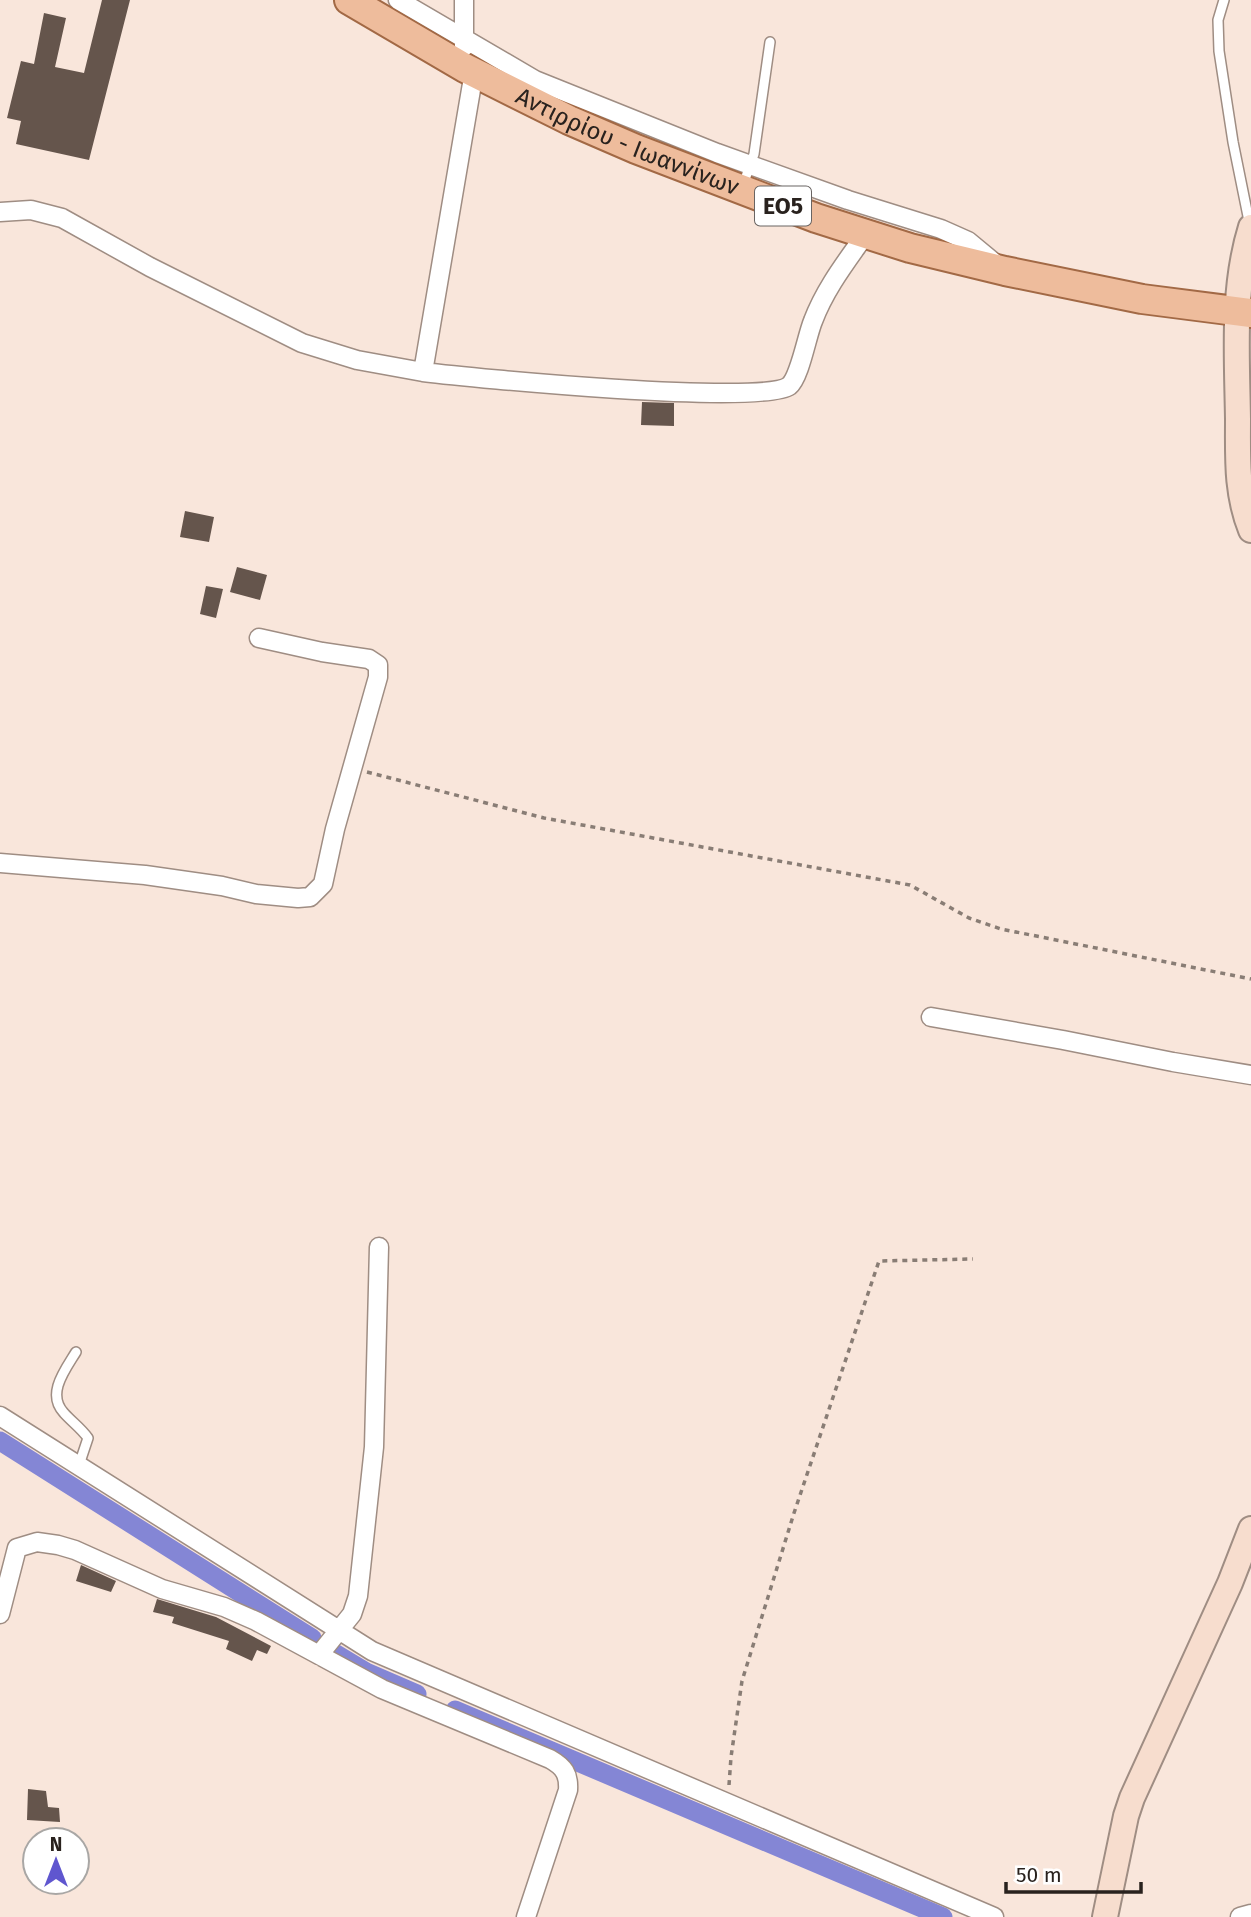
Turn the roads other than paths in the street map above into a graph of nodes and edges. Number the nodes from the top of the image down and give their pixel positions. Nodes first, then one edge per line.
1 (349, 0) edge
2 (398, 0) edge
3 (464, 0) edge
4 (1224, 0) edge
5 (463, 37) junction
6 (771, 42) dead end
7 (469, 70) junction
8 (746, 177) junction
9 (0, 212) edge
10 (1251, 227) edge
11 (865, 235) junction
12 (1005, 271) junction
13 (1244, 312) edge
14 (423, 372) junction
15 (1251, 530) edge
16 (259, 638) dead end
17 (0, 863) edge
18 (931, 1017) dead end
19 (1251, 1074) edge
20 (379, 1247) dead end
21 (76, 1352) dead end
22 (0, 1416) edge
23 (79, 1465) junction
24 (1251, 1529) edge
25 (0, 1614) edge
26 (340, 1631) junction
27 (319, 1656) junction
28 (1251, 1914) edge
29 (526, 1917) edge
30 (994, 1917) edge
31 (1105, 1917) edge
32 (1240, 1917) edge

1 - 7 main road, Αντιρρίου - Ιωαννίνων / ΕΟ5
2 - 5 street
3 - 5 street
4 - 10 lane
5 - 7 street
5 - 8 street
6 - 8 lane
7 - 8 main road, Αντιρρίου - Ιωαννίνων / ΕΟ5
7 - 14 street
8 - 11 main road, Αντιρρίου - Ιωαννίνων / ΕΟ5
8 - 12 street
9 - 14 street
10 - 13 street
11 - 12 main road, Αντιρρίου - Ιωαννίνων / ΕΟ5
11 - 14 street
12 - 13 main road, Αντιρρίου - Ιωαννίνων / ΕΟ5
13 - 15 street
16 - 17 street
18 - 19 street
20 - 26 street
21 - 23 lane
22 - 23 street
23 - 26 street
24 - 31 street
25 - 27 street
26 - 27 street
26 - 30 street
27 - 29 street
28 - 32 street

